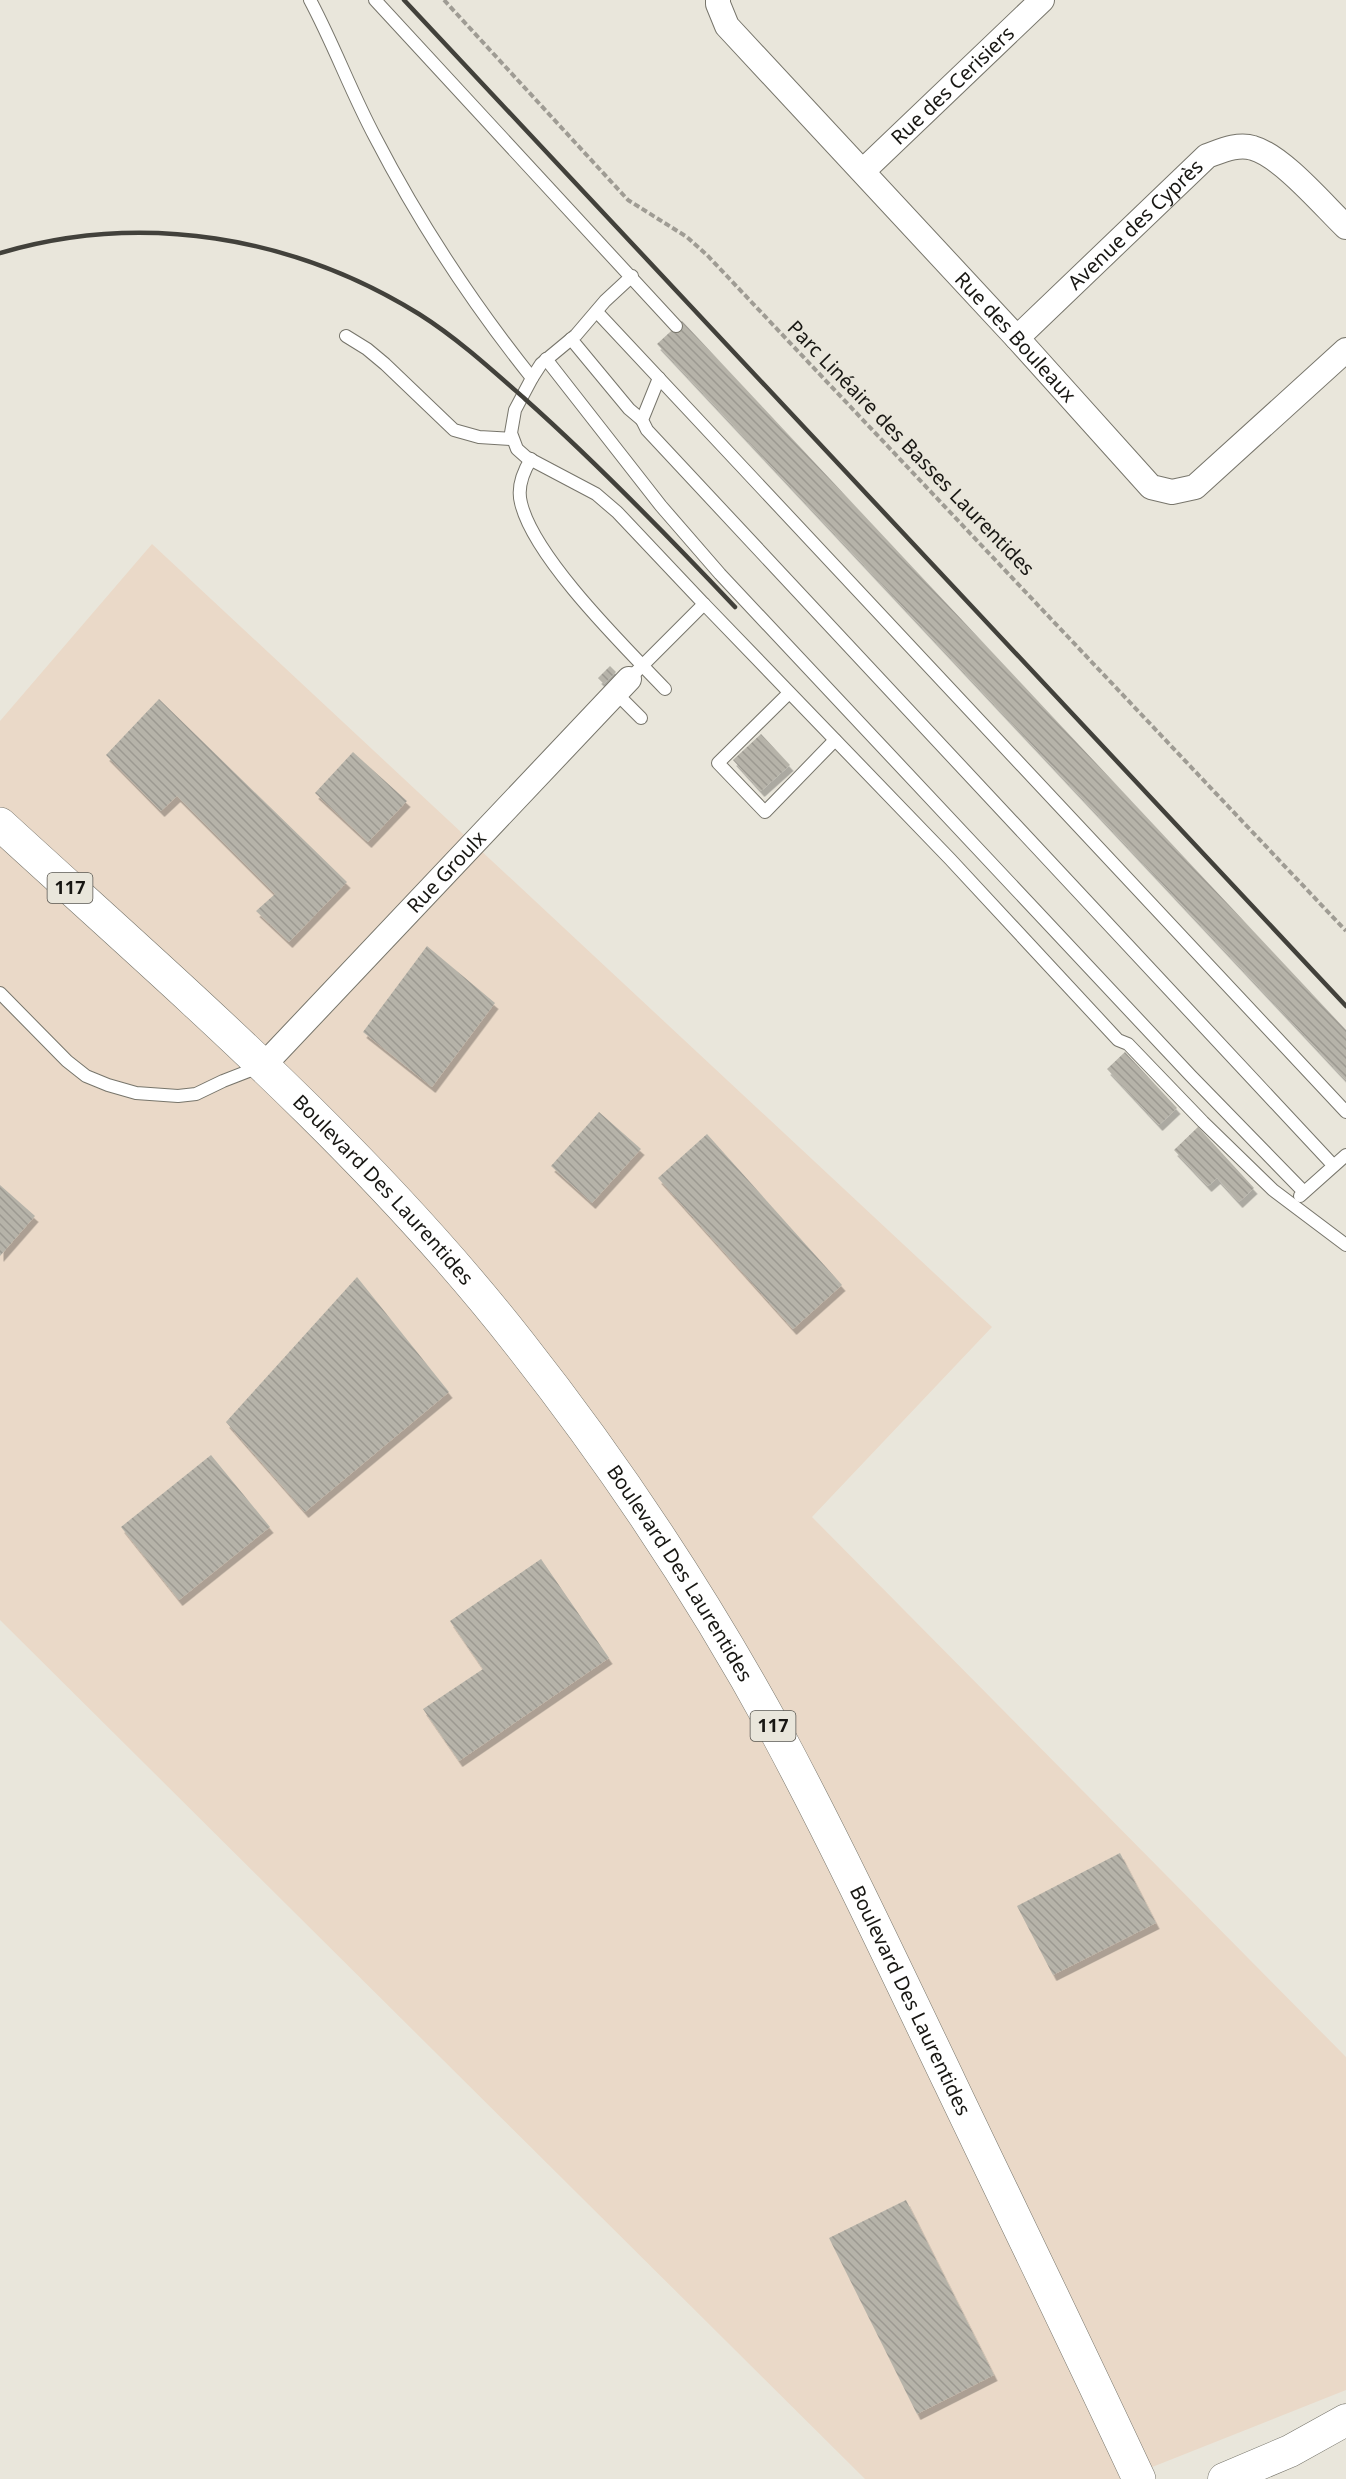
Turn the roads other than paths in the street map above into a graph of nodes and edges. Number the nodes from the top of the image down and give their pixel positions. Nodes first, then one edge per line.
1 (310, 0) edge
2 (375, 0) edge
3 (718, 0) edge
4 (1042, 0) edge
5 (863, 171) junction
6 (1346, 227) edge
7 (632, 276) junction
8 (597, 312) junction
9 (676, 326) dead end
10 (346, 336) dead end
11 (1017, 338) junction
12 (571, 339) junction
13 (1346, 350) edge
14 (546, 359) junction
15 (532, 378) junction
16 (659, 378) junction
17 (642, 420) junction
18 (512, 439) junction
19 (531, 459) junction
20 (704, 604) junction
21 (629, 679) junction
22 (665, 689) dead end
23 (789, 693) junction
24 (642, 718) dead end
25 (835, 740) junction
26 (0, 824) edge
27 (0, 993) edge
28 (263, 1066) junction
29 (1346, 1112) edge
30 (1346, 1155) edge
31 (1333, 1166) junction
32 (1304, 1192) junction
33 (1292, 1205) junction
34 (1346, 1245) edge
35 (1346, 2420) edge
36 (1139, 2479) edge
37 (1224, 2479) edge

1 - 15 lane
2 - 7 lane
3 - 5 street, Rue des Bouleaux
4 - 5 street, Rue des Cerisiers
5 - 11 street, Rue des Bouleaux
6 - 11 street, Avenue des Cyprès
7 - 8 lane
7 - 9 lane
8 - 12 lane
8 - 16 lane
10 - 18 lane
11 - 13 street, Rue des Bouleaux
12 - 14 lane
12 - 17 lane
14 - 15 lane
14 - 32 lane
15 - 18 lane
16 - 17 lane
16 - 29 lane
17 - 31 lane
18 - 19 lane
19 - 20 lane
19 - 21 lane
20 - 21 lane
20 - 23 lane
21 - 22 lane
21 - 24 lane
21 - 28 street, Rue Groulx
23 - 25 lane
23 - 25 lane
25 - 33 lane
26 - 28 main road, Boulevard Des Laurentides / 117
27 - 28 lane
28 - 36 main road, Boulevard Des Laurentides / 117
30 - 31 lane
31 - 32 lane
32 - 33 lane
33 - 34 lane
35 - 37 street

